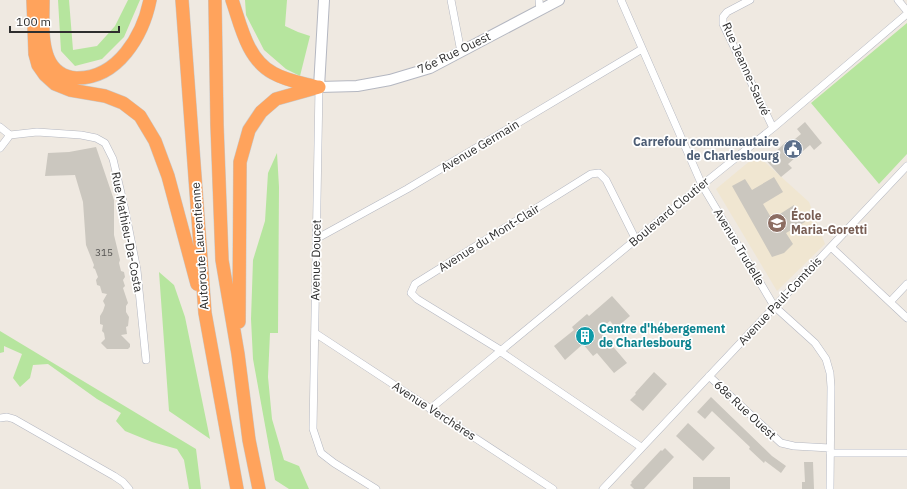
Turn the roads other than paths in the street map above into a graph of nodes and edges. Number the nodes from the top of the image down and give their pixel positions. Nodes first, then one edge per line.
1 (33, 0) edge
2 (43, 0) edge
3 (150, 0) edge
4 (182, 0) edge
5 (215, 0) edge
6 (232, 0) edge
7 (324, 0) edge
8 (451, 0) edge
9 (559, 0) edge
10 (621, 0) edge
11 (750, 0) edge
12 (898, 0) edge
13 (540, 5) edge
14 (907, 12) edge
15 (642, 49) junction
16 (461, 52) junction
17 (319, 87) junction
18 (0, 127) edge
19 (773, 128) junction
20 (10, 135) junction
21 (0, 148) edge
22 (907, 166) edge
23 (702, 185) junction
24 (316, 239) junction
25 (636, 240) junction
26 (831, 247) junction
27 (907, 284) edge
28 (890, 302) junction
29 (774, 306) junction
30 (205, 313) junction
31 (907, 318) edge
32 (315, 333) junction
33 (502, 351) junction
34 (238, 354) junction
35 (146, 360) dead end
36 (709, 376) junction
37 (430, 409) junction
38 (0, 418) edge
39 (642, 447) junction
40 (830, 450) junction
41 (907, 453) edge
42 (129, 489) edge
43 (237, 489) edge
44 (259, 489) edge
45 (376, 489) edge
46 (553, 489) edge
47 (603, 489) edge
48 (830, 489) edge

1 - 30 highway
2 - 3 highway
4 - 30 highway, Autoroute Laurentienne
5 - 34 highway, Autoroute Laurentienne
6 - 17 highway
7 - 17 street, Avenue Doucet
8 - 16 street
9 - 13 street, 76e Rue Ouest
10 - 15 street, Avenue Trudelle
11 - 19 street, Rue Jeanne-Sauvé
12 - 14 street
13 - 16 street, 76e Rue Ouest
14 - 19 street, Boulevard Cloutier
15 - 23 street, Avenue Trudelle
15 - 24 street, Avenue Germain
16 - 17 street, 76e Rue Ouest
17 - 24 street, Avenue Doucet
17 - 34 highway
18 - 20 street
19 - 23 street, Boulevard Cloutier
20 - 21 street
20 - 35 street, Rue Mathieu-Da-Costa
22 - 26 street, Avenue Paul-Comtois
23 - 25 street, Boulevard Cloutier
23 - 29 street, Avenue Trudelle
24 - 32 street, Avenue Doucet
25 - 33 street, Boulevard Cloutier
25 - 33 street, Avenue du Mont-Clair
26 - 28 street
26 - 29 street, Avenue Paul-Comtois
27 - 28 street
28 - 31 street
29 - 36 street, Avenue Paul-Comtois
29 - 40 street, Avenue Trudelle
30 - 43 highway, Autoroute Laurentienne
32 - 37 street, Avenue Verchères
32 - 45 street, Avenue Doucet
33 - 37 street, Boulevard Cloutier
33 - 39 street, Avenue du Mont-Clair
34 - 44 highway, Autoroute Laurentienne
36 - 39 street, Avenue Paul-Comtois
36 - 40 street, 68e Rue Ouest
37 - 46 street, Avenue Verchères
38 - 42 street
39 - 47 street, Avenue Paul-Comtois
40 - 41 street, 68e Rue Ouest
40 - 48 street, Avenue Trudelle

